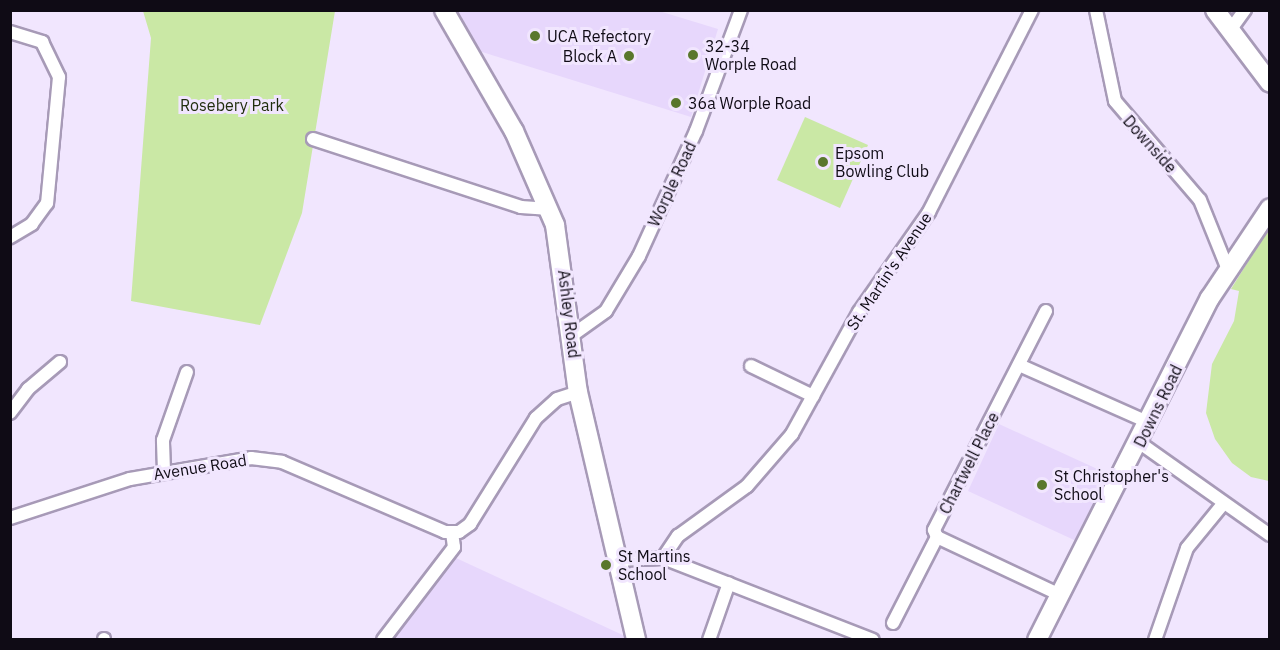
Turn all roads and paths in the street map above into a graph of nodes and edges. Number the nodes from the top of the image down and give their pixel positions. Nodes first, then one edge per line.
1 (444, 10) edge
2 (741, 10) edge
3 (1032, 10) edge
4 (1096, 10) edge
5 (1215, 10) edge
6 (1245, 10) edge
7 (1231, 29) junction
8 (10, 32) edge
9 (1269, 83) edge
10 (313, 139) dead end
11 (1269, 208) edge
12 (550, 209) junction
13 (10, 237) edge
14 (1227, 267) junction
15 (1046, 311) dead end
16 (571, 336) junction
17 (60, 363) dead end
18 (1019, 365) junction
19 (750, 366) dead end
20 (187, 372) dead end
21 (578, 392) junction
22 (813, 396) junction
23 (10, 413) edge
24 (1150, 423) junction
25 (1140, 443) junction
26 (164, 471) junction
27 (1223, 504) junction
28 (11, 516) edge
29 (453, 533) junction
30 (1269, 535) edge
31 (937, 537) junction
32 (663, 558) junction
33 (616, 560) junction
34 (729, 583) junction
35 (1060, 595) junction
36 (893, 623) dead end
37 (383, 639) edge
38 (636, 639) edge
39 (709, 639) edge
40 (873, 639) edge
41 (1036, 639) edge
42 (1155, 639) edge

1 - 12 main road, Ashley Road
2 - 16 street, Worple Road
3 - 22 street, St. Martin's Avenue
4 - 14 street, Downside
5 - 7 main road
6 - 7 street
7 - 9 main road
8 - 13 street
10 - 12 street
11 - 14 main road, Downs Road
12 - 16 main road, Ashley Road
14 - 24 main road, Downs Road
15 - 18 street, Chartwell Place
16 - 21 main road, Ashley Road
17 - 23 street
18 - 24 street
18 - 31 street, Chartwell Place
19 - 22 street
20 - 26 street
21 - 29 street
21 - 33 main road, Ashley Road
22 - 32 street, St. Martin's Avenue
24 - 25 main road, Downs Road
25 - 27 street
25 - 35 main road, Downs Road
26 - 28 street, Avenue Road
26 - 29 street, Avenue Road
27 - 30 street
27 - 42 street
29 - 37 street
31 - 35 street, Chartwell Place
31 - 36 street
32 - 33 street
32 - 34 street
33 - 38 main road, Ashley Road
34 - 39 street
34 - 40 street
35 - 41 main road, Downs Road

